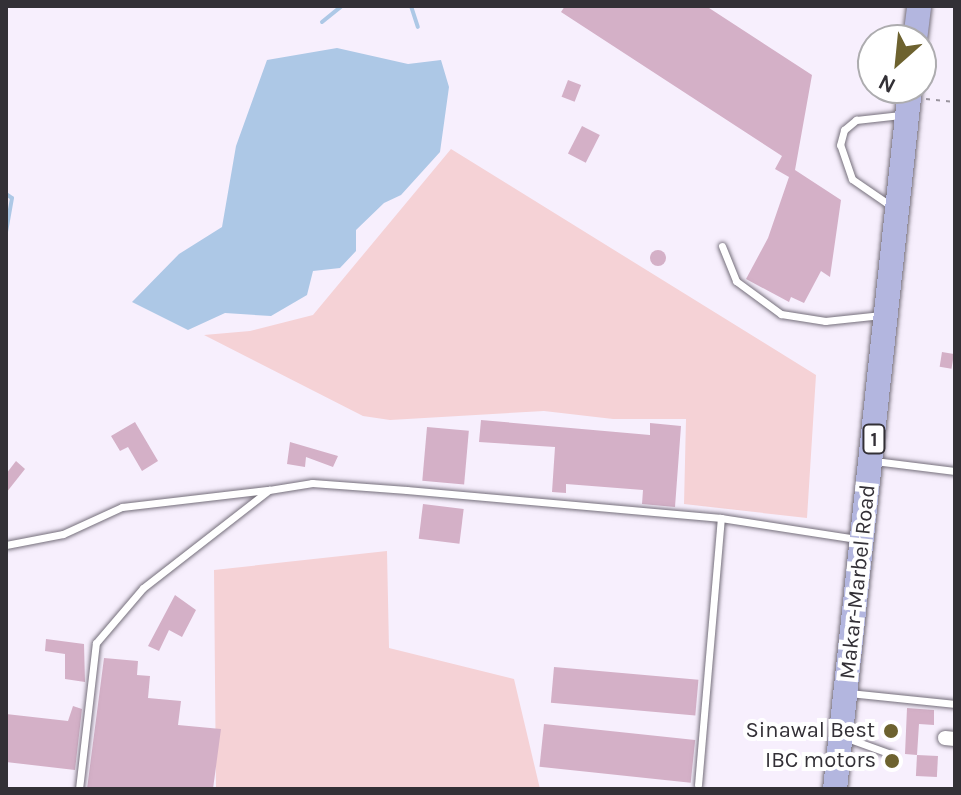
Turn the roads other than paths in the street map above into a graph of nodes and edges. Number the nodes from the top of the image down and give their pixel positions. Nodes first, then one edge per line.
1 (898, 104) edge
2 (908, 104) edge
3 (896, 209) junction
4 (722, 246) dead end
5 (888, 314) junction
6 (871, 461) junction
7 (955, 471) edge
8 (269, 490) junction
9 (721, 518) junction
10 (858, 539) junction
11 (6, 545) edge
12 (847, 693) junction
13 (955, 704) edge
14 (841, 736) junction
15 (891, 754) dead end
16 (698, 785) dead end
17 (79, 789) edge
18 (835, 789) edge

1 - 3 lane
2 - 3 main road, Makar-Marbel Road / 1
3 - 5 main road, Makar-Marbel Road / 1
4 - 5 lane
5 - 6 main road, Makar-Marbel Road / 1
6 - 7 lane
6 - 10 main road, Makar-Marbel Road / 1
8 - 9 lane
8 - 11 lane
8 - 17 lane
9 - 10 lane
9 - 16 lane
10 - 12 main road, Makar-Marbel Road / 1
12 - 13 lane
12 - 14 main road, Makar-Marbel Road / 1
14 - 15 lane
14 - 18 main road, Makar-Marbel Road / 1

